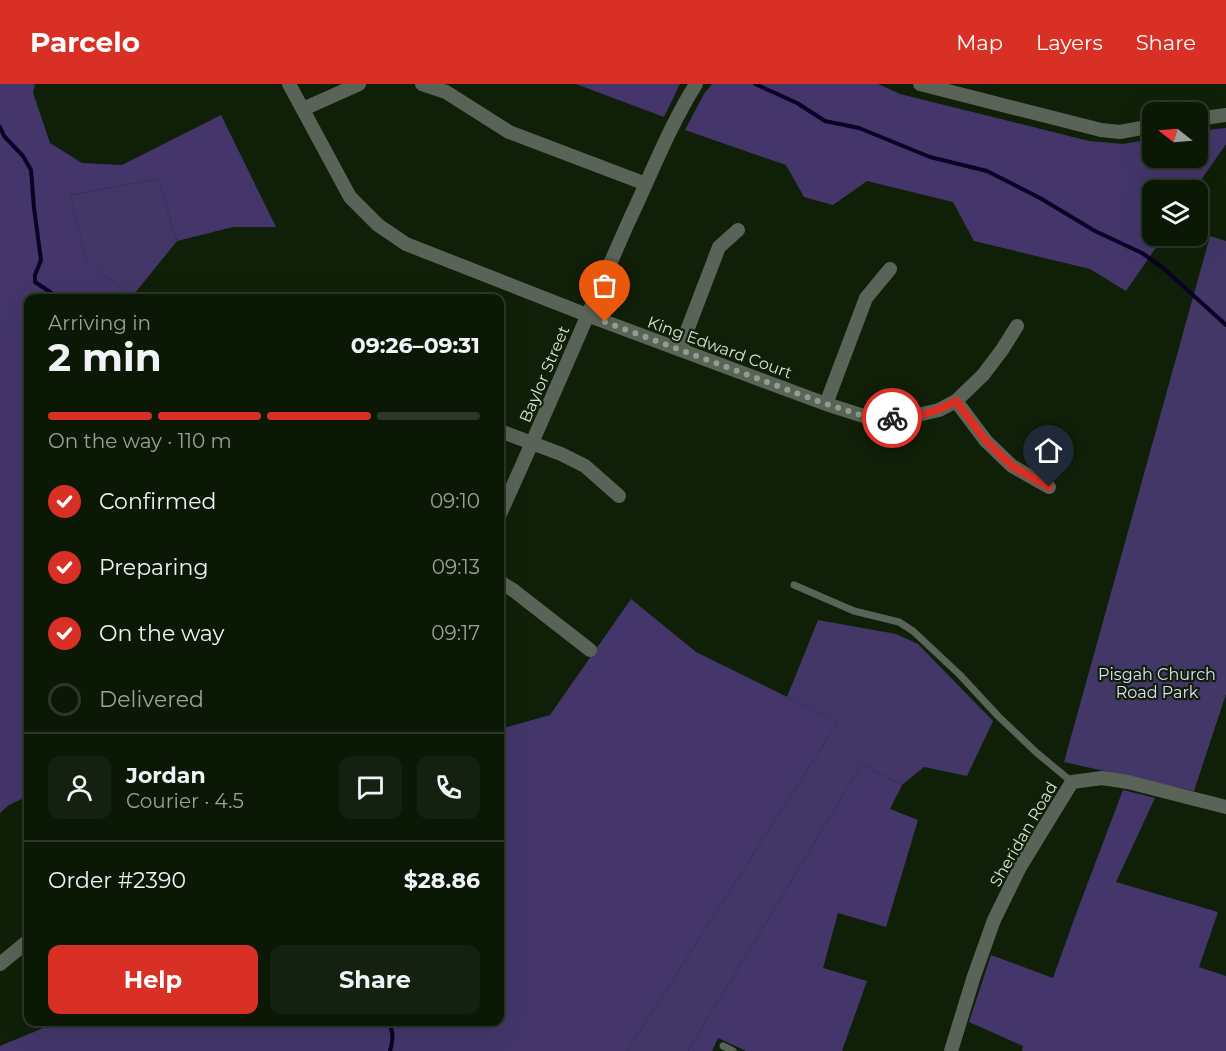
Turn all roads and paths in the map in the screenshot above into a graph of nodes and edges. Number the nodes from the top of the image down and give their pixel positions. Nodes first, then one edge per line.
1 (290, 84) edge
2 (359, 84) edge
3 (422, 84) edge
4 (696, 84) edge
5 (920, 84) edge
6 (303, 109) junction
7 (1226, 115) edge
8 (1208, 117) edge
9 (1142, 128) edge
10 (646, 184) junction
11 (738, 230) dead end
12 (890, 269) dead end
13 (587, 315) junction
14 (1017, 326) dead end
15 (680, 349) junction
16 (956, 401) junction
17 (826, 404) junction
18 (504, 433) edge
19 (532, 444) junction
20 (1049, 487) dead end
21 (620, 496) dead end
22 (504, 505) edge
23 (504, 584) edge
24 (794, 585) dead end
25 (591, 650) dead end
26 (1072, 782) junction
27 (1226, 807) edge
28 (24, 944) edge
29 (0, 964) edge
30 (723, 1046) dead end
31 (733, 1051) edge
32 (951, 1051) edge

1 - 6 street, King Edward Court
2 - 6 street
3 - 10 street
4 - 10 street, Baylor Street
5 - 9 street
6 - 13 street, King Edward Court
7 - 8 street
10 - 13 street, Baylor Street
11 - 15 street
12 - 17 street
13 - 15 street, King Edward Court
13 - 19 street, Baylor Street
14 - 16 street, King Edward Court
15 - 17 street, King Edward Court
16 - 17 street, King Edward Court
16 - 20 street
18 - 19 street
19 - 21 street
19 - 22 street, Baylor Street
23 - 25 street
24 - 26 lane
26 - 27 street, Sheridan Road
26 - 32 street, Sheridan Road
28 - 29 street
30 - 31 lane

